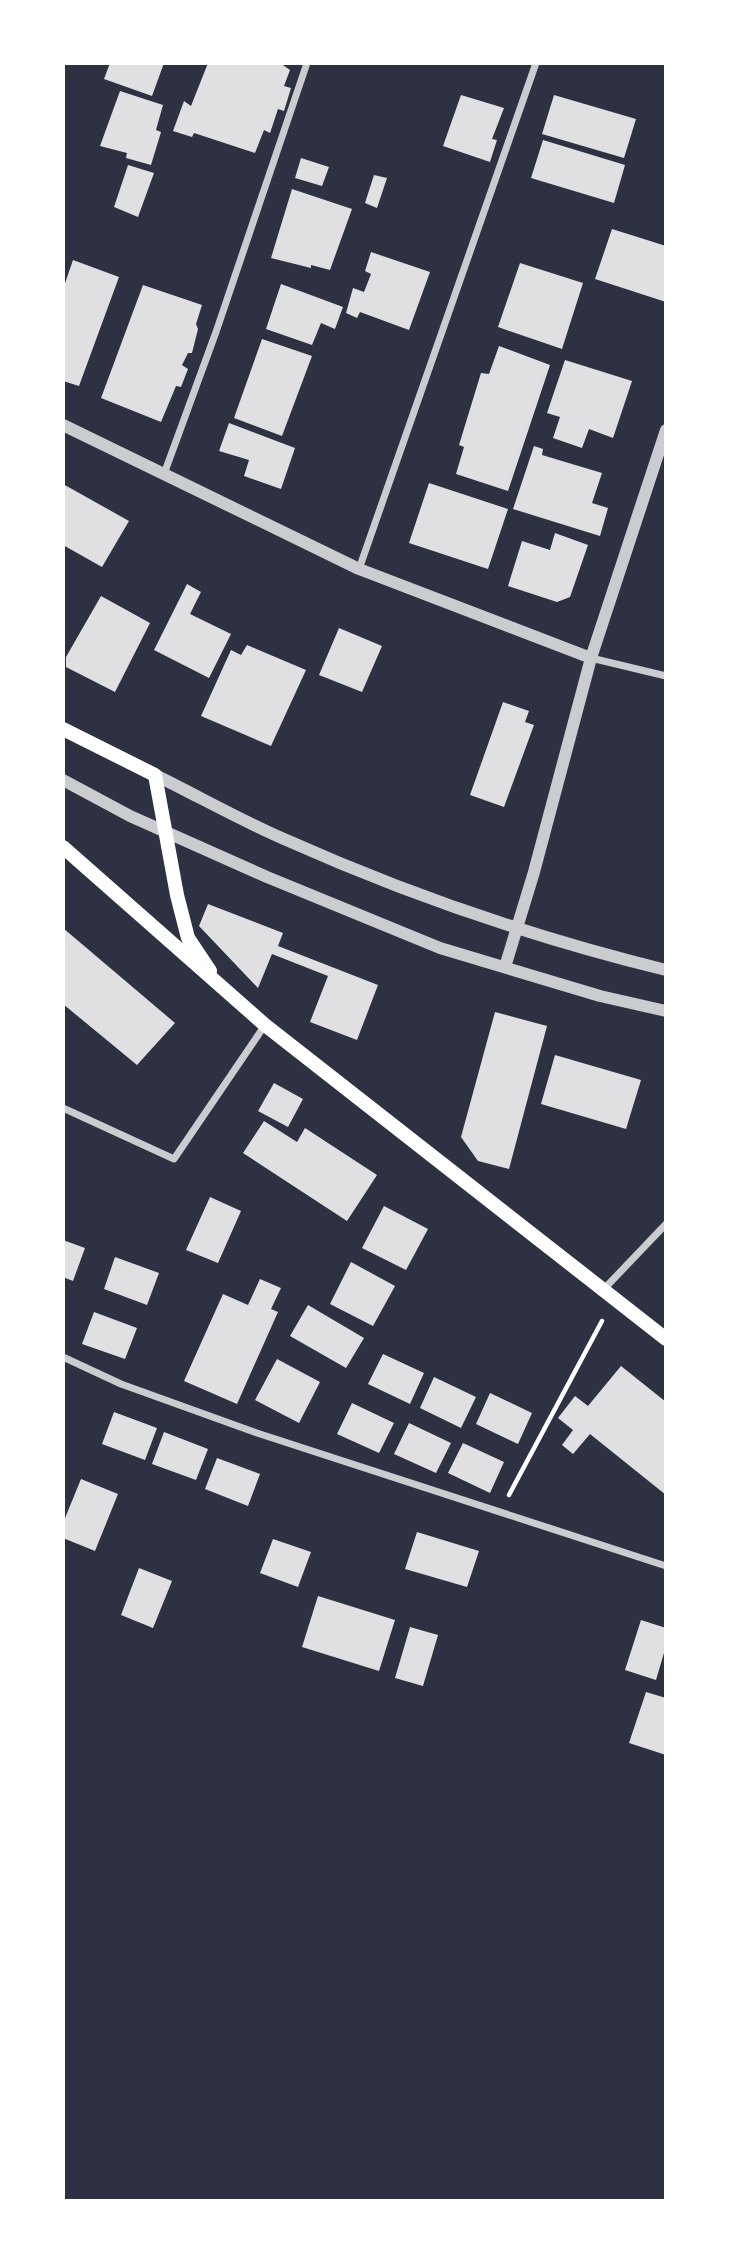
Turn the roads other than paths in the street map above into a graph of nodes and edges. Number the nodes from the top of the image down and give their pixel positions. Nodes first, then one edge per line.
1 (307, 63) edge
2 (536, 63) edge
3 (63, 425) edge
4 (666, 430) edge
5 (164, 474) junction
6 (359, 569) junction
7 (591, 658) junction
8 (666, 676) edge
9 (63, 729) edge
10 (155, 775) junction
11 (63, 780) edge
12 (165, 832) junction
13 (63, 848) edge
14 (518, 928) junction
15 (505, 967) junction
16 (666, 970) edge
17 (222, 989) junction
18 (666, 1011) edge
19 (265, 1026) junction
20 (63, 1108) edge
21 (666, 1224) edge
22 (609, 1294) junction
23 (666, 1339) edge
24 (63, 1357) edge
25 (666, 1566) edge

1 - 5 street
2 - 6 street
3 - 5 street
4 - 7 street
5 - 6 street
6 - 7 street
7 - 8 street
7 - 14 street
9 - 10 main road
10 - 12 main road
10 - 14 street
11 - 12 street
12 - 15 street
12 - 17 main road
13 - 17 main road
14 - 15 street
14 - 16 street
15 - 18 street
17 - 19 main road
19 - 20 street
19 - 22 main road
21 - 22 street
22 - 23 main road
24 - 25 street

